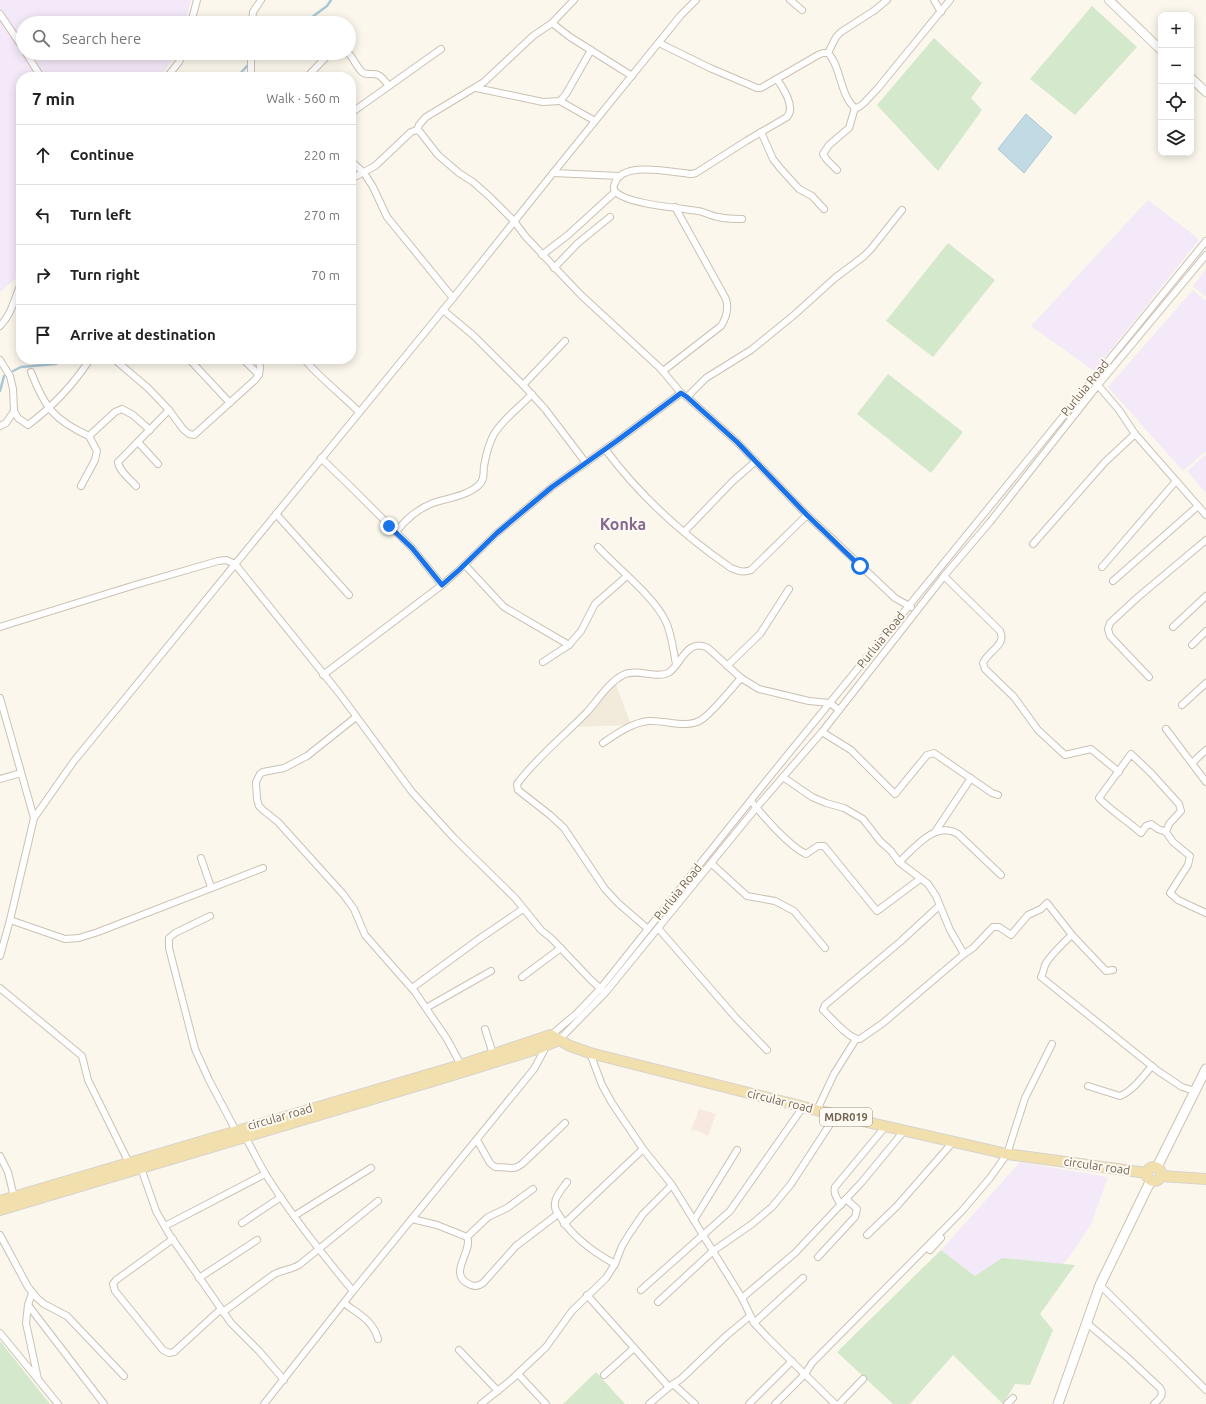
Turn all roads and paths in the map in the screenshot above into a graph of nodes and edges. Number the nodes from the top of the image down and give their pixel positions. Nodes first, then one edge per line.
1 (197, 0) edge
2 (261, 0) edge
3 (574, 0) edge
4 (696, 0) edge
5 (790, 0) edge
6 (887, 0) edge
7 (934, 0) edge
8 (950, 0) edge
9 (1109, 0) edge
10 (802, 10) dead end
11 (941, 12) junction
12 (0, 14) edge
13 (193, 16) edge
14 (253, 16) edge
15 (552, 23) junction
16 (16, 38) edge
17 (659, 43) junction
18 (1159, 48) edge
19 (441, 49) dead end
20 (591, 50) junction
21 (828, 53) junction
22 (30, 60) edge
23 (180, 60) edge
24 (252, 60) edge
25 (323, 60) edge
26 (354, 60) edge
27 (38, 72) edge
28 (171, 72) edge
29 (251, 72) edge
30 (312, 72) edge
31 (632, 76) junction
32 (777, 79) junction
33 (1194, 81) edge
34 (389, 86) junction
35 (476, 88) junction
36 (1206, 92) edge
37 (560, 101) junction
38 (855, 108) junction
39 (356, 109) edge
40 (595, 121) junction
41 (417, 130) junction
42 (761, 132) junction
43 (356, 165) edge
44 (837, 170) dead end
45 (364, 173) junction
46 (553, 173) junction
47 (620, 176) junction
48 (356, 177) edge
49 (615, 192) junction
50 (675, 207) junction
51 (824, 209) dead end
52 (902, 210) dead end
53 (610, 218) dead end
54 (742, 219) dead end
55 (514, 221) junction
56 (1206, 241) edge
57 (542, 254) junction
58 (1206, 255) edge
59 (554, 268) junction
60 (16, 298) edge
61 (453, 298) junction
62 (443, 310) junction
63 (0, 326) edge
64 (565, 341) dead end
65 (0, 360) edge
66 (87, 364) edge
67 (120, 364) edge
68 (194, 364) edge
69 (248, 364) edge
70 (260, 364) edge
71 (309, 364) edge
72 (663, 371) junction
73 (31, 372) dead end
74 (258, 375) junction
75 (1092, 380) junction
76 (523, 385) junction
77 (1098, 385) junction
78 (681, 393) junction
79 (532, 394) junction
80 (687, 397) junction
81 (230, 403) junction
82 (49, 408) junction
83 (169, 410) junction
84 (14, 411) junction
85 (359, 412) junction
86 (0, 426) edge
87 (150, 430) junction
88 (1135, 434) junction
89 (89, 436) junction
90 (138, 442) junction
91 (605, 449) junction
92 (321, 458) junction
93 (756, 461) junction
94 (586, 463) junction
95 (158, 464) dead end
96 (1176, 481) junction
97 (81, 486) dead end
98 (136, 486) dead end
99 (1198, 506) junction
100 (276, 514) junction
101 (807, 515) junction
102 (1206, 515) edge
103 (396, 532) junction
104 (684, 532) junction
105 (1206, 540) edge
106 (1034, 544) dead end
107 (598, 547) dead end
108 (235, 564) junction
109 (465, 565) junction
110 (1102, 567) dead end
111 (627, 576) junction
112 (944, 576) junction
113 (1113, 581) dead end
114 (442, 585) junction
115 (789, 589) dead end
116 (349, 595) dead end
117 (1206, 596) edge
118 (909, 605) junction
119 (917, 611) junction
120 (0, 627) edge
121 (1173, 627) dead end
122 (1206, 631) edge
123 (569, 645) junction
124 (1192, 645) dead end
125 (542, 662) dead end
126 (676, 664) junction
127 (727, 666) junction
128 (323, 675) junction
129 (1149, 677) dead end
130 (741, 678) junction
131 (1206, 683) edge
132 (0, 698) edge
133 (830, 703) junction
134 (1182, 705) dead end
135 (839, 710) junction
136 (356, 717) junction
137 (1166, 729) dead end
138 (822, 732) junction
139 (603, 743) dead end
140 (1206, 750) edge
141 (1192, 763) junction
142 (1119, 772) junction
143 (22, 773) junction
144 (783, 777) junction
145 (971, 778) junction
146 (0, 779) edge
147 (1206, 782) edge
148 (998, 795) dead end
149 (750, 801) junction
150 (756, 808) junction
151 (34, 818) junction
152 (934, 832) junction
153 (1166, 832) junction
154 (200, 858) dead end
155 (899, 862) junction
156 (712, 864) junction
157 (263, 868) dead end
158 (1001, 875) dead end
159 (920, 879) junction
160 (211, 887) junction
161 (939, 906) junction
162 (523, 909) junction
163 (1206, 913) edge
164 (210, 916) dead end
165 (10, 920) junction
166 (658, 928) junction
167 (648, 929) junction
168 (1072, 935) junction
169 (561, 948) junction
170 (825, 948) dead end
171 (964, 954) junction
172 (0, 956) edge
173 (1113, 970) dead end
174 (491, 971) dead end
175 (522, 977) dead end
176 (0, 988) edge
177 (412, 988) junction
178 (603, 991) junction
179 (426, 1008) junction
180 (484, 1030) dead end
181 (555, 1037) junction
182 (856, 1039) junction
183 (1052, 1044) dead end
184 (547, 1045) junction
185 (768, 1050) dead end
186 (590, 1053) junction
187 (493, 1054) junction
188 (461, 1065) junction
189 (1152, 1066) junction
190 (1206, 1069) edge
191 (1088, 1086) dead end
192 (1195, 1091) junction
193 (803, 1107) junction
194 (817, 1110) junction
195 (836, 1115) junction
196 (565, 1123) dead end
197 (886, 1127) junction
198 (904, 1131) junction
199 (240, 1132) junction
200 (477, 1140) junction
201 (953, 1142) junction
202 (643, 1149) junction
203 (737, 1150) dead end
204 (1010, 1155) junction
205 (0, 1156) edge
206 (129, 1163) junction
207 (141, 1168) junction
208 (371, 1168) dead end
209 (1159, 1171) junction
210 (265, 1174) junction
211 (1149, 1176) junction
212 (1206, 1179) edge
213 (567, 1182) dead end
214 (672, 1185) junction
215 (533, 1189) dead end
216 (14, 1197) junction
217 (281, 1197) junction
218 (846, 1199) junction
219 (0, 1201) edge
220 (378, 1201) dead end
221 (840, 1205) junction
222 (0, 1210) edge
223 (558, 1214) junction
224 (294, 1216) junction
225 (412, 1219) junction
226 (694, 1220) junction
227 (242, 1223) dead end
228 (564, 1224) junction
229 (165, 1226) junction
230 (703, 1233) junction
231 (0, 1235) edge
232 (867, 1235) dead end
233 (467, 1237) junction
234 (173, 1240) junction
235 (257, 1240) dead end
236 (318, 1250) junction
237 (930, 1250) dead end
238 (714, 1251) junction
239 (818, 1257) dead end
240 (615, 1264) junction
241 (198, 1278) junction
242 (803, 1278) dead end
243 (1100, 1285) junction
244 (641, 1290) dead end
245 (353, 1291) junction
246 (32, 1293) junction
247 (587, 1295) junction
248 (742, 1298) junction
249 (658, 1302) dead end
250 (344, 1303) junction
251 (28, 1305) junction
252 (222, 1310) junction
253 (750, 1316) junction
254 (754, 1322) junction
255 (1087, 1323) junction
256 (0, 1333) edge
257 (378, 1339) dead end
258 (634, 1348) junction
259 (459, 1350) dead end
260 (792, 1362) junction
261 (518, 1374) junction
262 (805, 1374) junction
263 (604, 1375) dead end
264 (124, 1376) dead end
265 (863, 1379) dead end
266 (38, 1380) junction
267 (284, 1380) junction
268 (671, 1385) junction
269 (1206, 1390) edge
270 (498, 1391) junction
271 (1013, 1398) dead end
272 (829, 1399) junction
273 (752, 1403) edge
274 (58, 1404) edge
275 (104, 1404) edge
276 (264, 1404) edge
277 (481, 1404) edge
278 (546, 1404) edge
279 (649, 1404) edge
280 (694, 1404) edge
281 (776, 1404) edge
282 (824, 1404) edge
283 (834, 1404) edge
284 (839, 1404) edge
285 (1007, 1404) edge
286 (1058, 1404) edge
287 (1154, 1404) edge

1 - 13 street
2 - 14 street
3 - 15 street
4 - 17 street
5 - 10 street
6 - 21 street
7 - 11 street
8 - 11 street
9 - 18 street
11 - 38 street
12 - 16 street
15 - 20 street
15 - 35 street
17 - 31 street
17 - 32 street
19 - 34 street
20 - 31 street
20 - 37 street
21 - 32 street
21 - 38 street
22 - 27 street
23 - 28 street
24 - 29 street
25 - 30 street
26 - 34 street
31 - 40 street
32 - 42 street
33 - 36 street
34 - 39 street
35 - 37 street
35 - 41 street
37 - 40 street
38 - 44 street
40 - 46 street
41 - 45 street
41 - 55 street
42 - 47 street
42 - 51 street
43 - 45 street
45 - 48 street
45 - 61 street
46 - 47 street
46 - 55 street
47 - 49 street
49 - 50 street
49 - 57 street
50 - 54 street
50 - 72 street
52 - 80 street
53 - 59 street
55 - 57 street
55 - 61 street
56 - 75 street, Purluia Road
57 - 59 street
58 - 77 street, Purluia Road
59 - 72 street
60 - 63 street
61 - 62 street
62 - 76 street
62 - 85 street
64 - 76 street
65 - 84 street
66 - 82 street
67 - 83 street
68 - 81 street
69 - 74 street
70 - 74 street
71 - 85 street
72 - 78 street
73 - 82 street
74 - 81 street
75 - 77 street
75 - 118 street, Purluia Road
76 - 79 street
77 - 88 street
77 - 112 street, Purluia Road
78 - 80 street
78 - 91 street
79 - 94 street
79 - 103 street
80 - 93 street
81 - 83 street
82 - 84 street
82 - 89 street
83 - 87 street
84 - 86 street
85 - 92 street
87 - 89 street
87 - 90 street
88 - 96 street
88 - 106 street
89 - 97 street
90 - 95 street
90 - 98 street
91 - 94 street
91 - 104 street
92 - 100 street
92 - 103 street
93 - 101 street
93 - 104 street
94 - 109 street
96 - 99 street
96 - 110 street
99 - 102 street
99 - 113 street
100 - 108 street
100 - 116 street
101 - 104 street
101 - 118 street
103 - 114 street
105 - 129 street
107 - 111 street
108 - 120 street
108 - 128 street
108 - 151 street
109 - 114 street
109 - 123 street
111 - 123 street
111 - 126 street
112 - 119 street, Purluia Road
112 - 142 street
114 - 128 street
115 - 127 street
117 - 121 street
118 - 119 street
118 - 133 street, Purluia Road
119 - 135 street, Purluia Road
122 - 124 street
123 - 125 street
126 - 127 street
126 - 167 street
127 - 130 street
128 - 136 street
130 - 133 street
130 - 139 street
131 - 134 street
132 - 143 street
133 - 135 street
133 - 149 street, Purluia Road
135 - 138 street, Purluia Road
136 - 162 street
136 - 177 street
137 - 141 street
138 - 144 street, Purluia Road
138 - 145 street
140 - 141 street
141 - 147 street
142 - 153 street
142 - 153 street
143 - 146 street
143 - 151 street
144 - 150 street, Purluia Road
144 - 155 street
145 - 148 street
145 - 152 street
149 - 150 street
149 - 167 street, Purluia Road
150 - 156 street, Purluia Road
150 - 159 street
151 - 165 street
152 - 155 street
152 - 158 street
153 - 163 street
154 - 160 street
155 - 159 street
156 - 166 street, Purluia Road
156 - 170 street
157 - 160 street
159 - 161 street
160 - 165 street
161 - 171 street
161 - 182 street
162 - 169 street
162 - 177 street
164 - 199 street
165 - 172 street
166 - 178 street, Purluia Road
166 - 185 street
167 - 178 street, Purluia Road
168 - 171 street
168 - 173 street
168 - 189 street
169 - 175 street
169 - 178 street
171 - 182 street
174 - 179 street
176 - 206 street
177 - 179 street
178 - 181 street, Purluia Road
178 - 181 street, Purluia Road
179 - 188 street
180 - 187 street
181 - 184 main road, circular road
181 - 186 main road, circular road / MDR019
181 - 187 main road, circular road
182 - 194 street
183 - 204 street
184 - 199 main road, circular road
184 - 200 street
186 - 193 main road, circular road / MDR019
186 - 202 street
187 - 188 main road, circular road
188 - 199 main road, circular road
189 - 191 street
189 - 192 street
190 - 192 main road
192 - 209 main road
193 - 194 main road, circular road / MDR019
193 - 230 street
194 - 195 main road, circular road / MDR019
195 - 197 main road, circular road / MDR019
195 - 238 street
196 - 200 street
197 - 198 main road, circular road / MDR019
197 - 221 street
198 - 201 main road, circular road / MDR019
198 - 218 street
199 - 206 main road, circular road
199 - 207 main road, circular road
199 - 210 street
200 - 225 street
201 - 204 main road, circular road / MDR019
201 - 232 street
202 - 214 street
202 - 228 street
203 - 226 street
204 - 211 main road, circular road / MDR019
204 - 237 street
204 - 262 street
205 - 216 street
206 - 216 main road, circular road
207 - 222 main road, circular road
207 - 229 street
208 - 224 street
209 - 211 main road, circular road
209 - 212 main road
210 - 217 street
210 - 229 street
211 - 243 main road
213 - 223 street
214 - 226 street
214 - 240 street
215 - 233 street
216 - 219 main road, circular road
217 - 224 street
217 - 227 street
218 - 221 street
218 - 239 street
220 - 236 street
221 - 248 street
223 - 228 street
223 - 233 street
224 - 236 street
225 - 233 street
225 - 245 street
226 - 230 street
228 - 240 street
229 - 234 street
230 - 238 street
230 - 244 street
231 - 246 street
234 - 241 street
234 - 252 street
235 - 241 street
236 - 245 street
236 - 252 street
238 - 248 street
238 - 249 street
240 - 247 street
241 - 252 street
242 - 254 street
243 - 255 main road
243 - 269 street
245 - 250 street
246 - 251 street
246 - 264 street
247 - 258 street
247 - 261 street
248 - 253 street
250 - 257 street
250 - 267 street
251 - 266 street
251 - 275 street
252 - 267 street
253 - 254 street
253 - 268 street
254 - 260 street
255 - 286 main road
255 - 287 street
256 - 266 street
258 - 263 street
258 - 268 street
259 - 270 street
260 - 262 street
260 - 273 street
261 - 270 street
261 - 278 street
262 - 272 street
262 - 281 street
265 - 284 street
266 - 274 street
267 - 276 street
268 - 279 street
268 - 280 street
270 - 277 street
271 - 285 street
272 - 282 street
272 - 283 street

